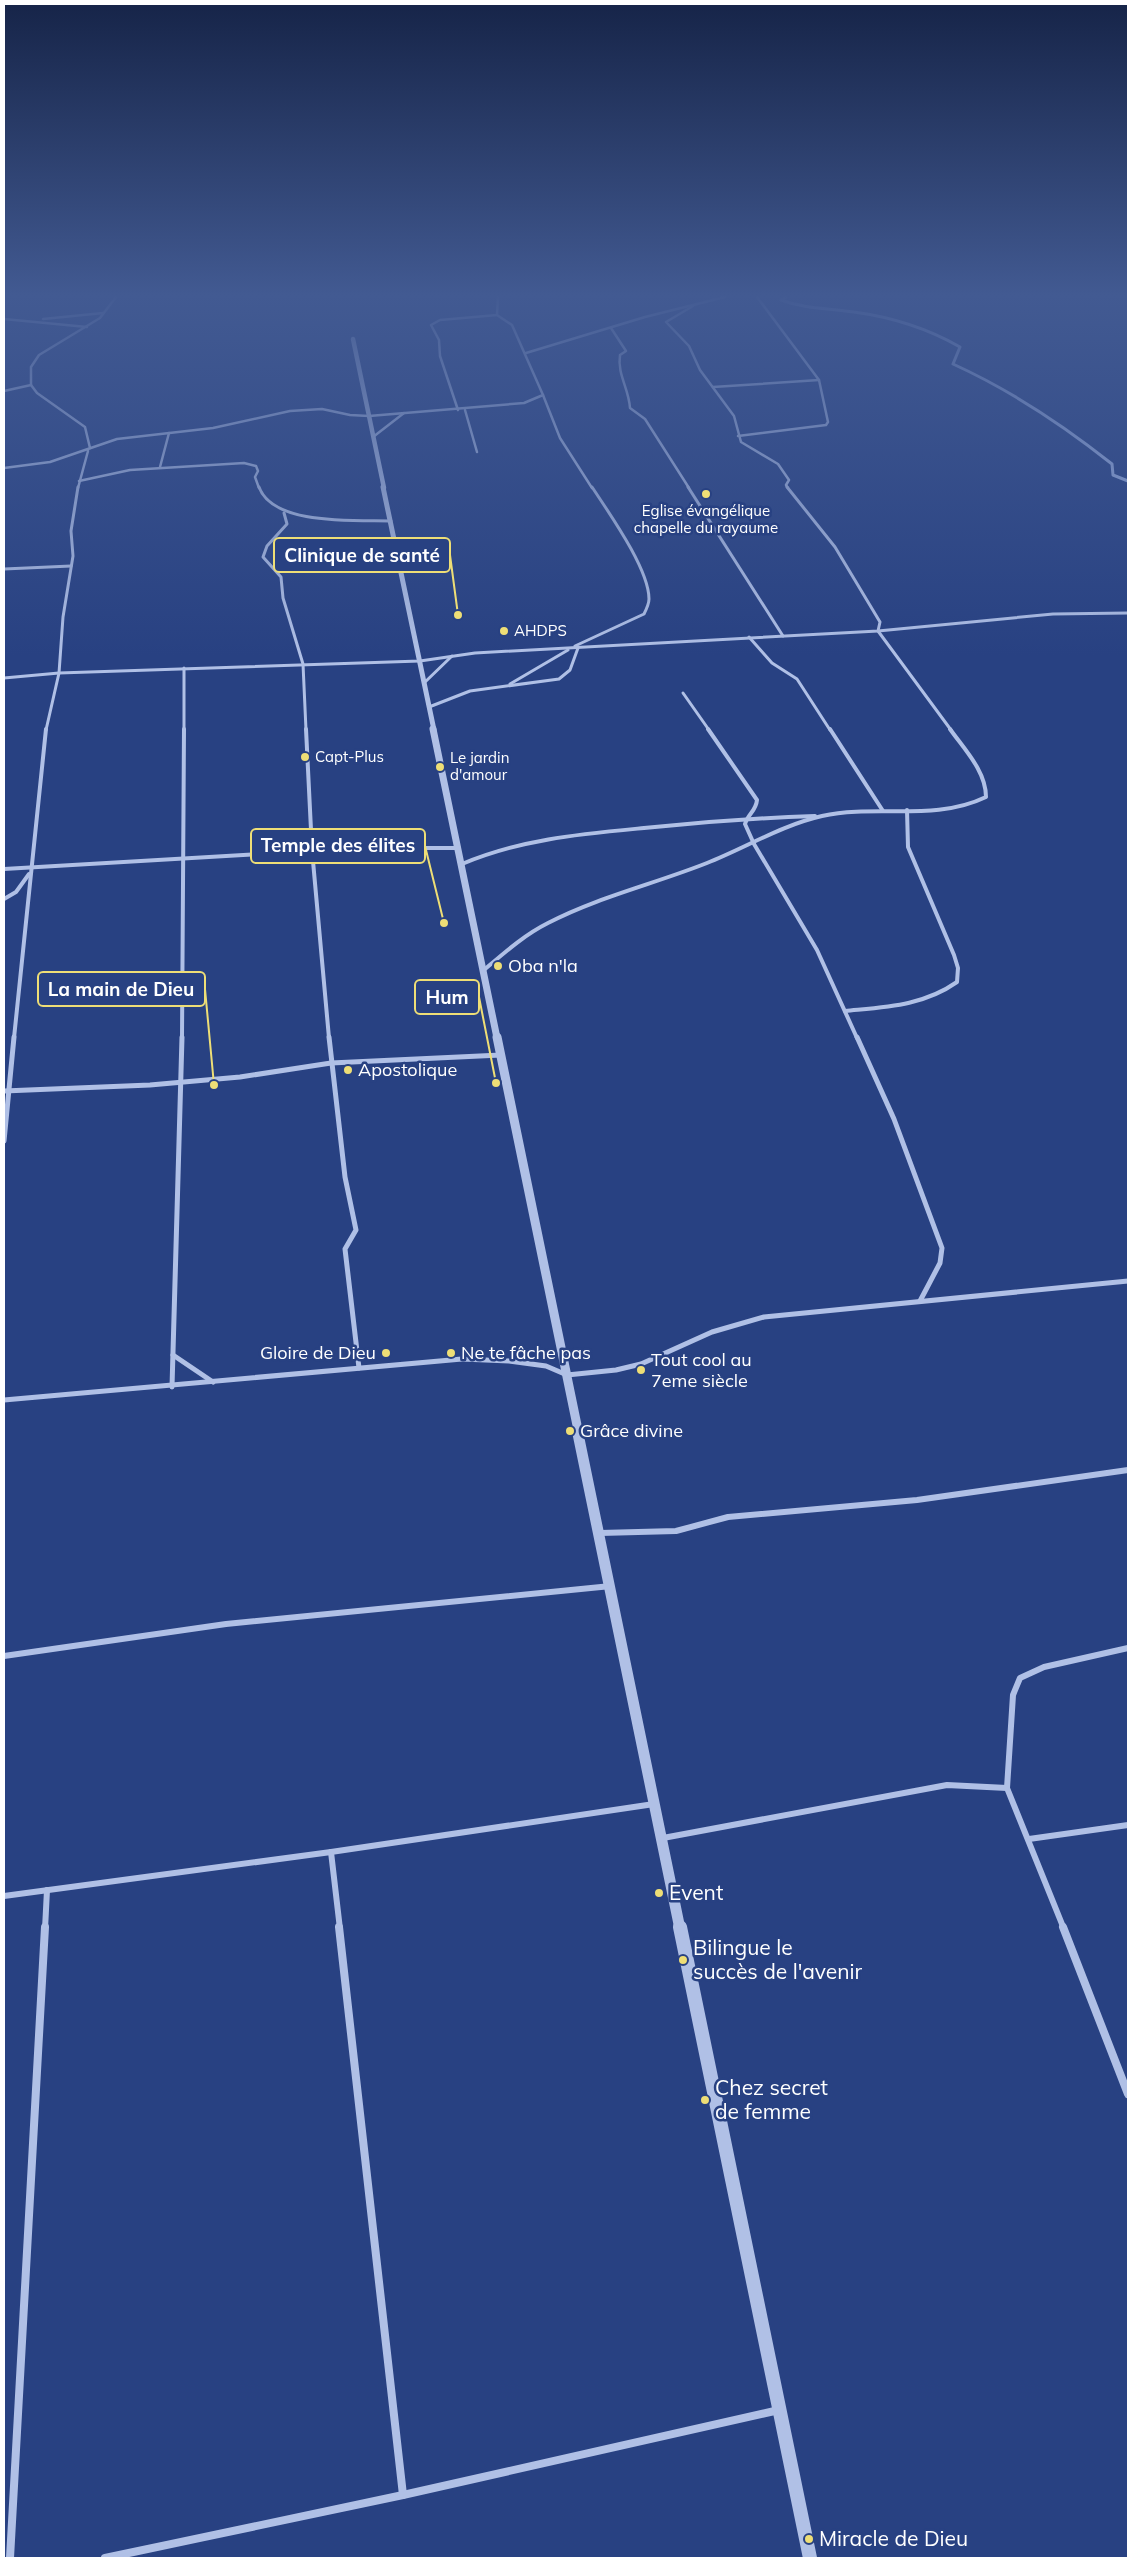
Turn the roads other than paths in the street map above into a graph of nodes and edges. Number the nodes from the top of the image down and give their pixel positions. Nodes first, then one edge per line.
1 (369, 416) edge
2 (72, 417) edge
3 (262, 417) edge
4 (399, 417) edge
5 (467, 417) edge
6 (551, 417) edge
7 (642, 417) edge
8 (734, 417) edge
9 (827, 417) edge
10 (169, 433) junction
11 (738, 436) junction
12 (373, 437) junction
13 (89, 450) junction
14 (477, 452) dead end
15 (160, 467) junction
16 (4, 468) edge
17 (79, 482) junction
18 (284, 513) junction
19 (391, 521) junction
20 (71, 566) junction
21 (4, 569) edge
22 (1128, 613) edge
23 (878, 630) junction
24 (783, 636) junction
25 (749, 637) junction
26 (572, 648) junction
27 (578, 648) junction
28 (453, 655) junction
29 (420, 660) junction
30 (303, 664) junction
31 (184, 668) junction
32 (59, 673) junction
33 (4, 678) edge
34 (424, 683) junction
35 (510, 684) junction
36 (683, 693) dead end
37 (429, 707) junction
38 (907, 810) junction
39 (884, 811) junction
40 (822, 816) junction
41 (747, 818) junction
42 (754, 844) junction
43 (458, 848) junction
44 (312, 850) junction
45 (182, 857) junction
46 (462, 864) junction
47 (30, 866) junction
48 (4, 869) edge
49 (29, 874) junction
50 (4, 899) edge
51 (484, 970) junction
52 (845, 1011) junction
53 (501, 1055) junction
54 (330, 1063) junction
55 (182, 1082) junction
56 (5, 1091) edge
57 (4, 1140) edge
58 (1128, 1281) edge
59 (920, 1301) junction
60 (173, 1354) junction
61 (359, 1368) junction
62 (567, 1375) junction
63 (213, 1382) junction
64 (172, 1387) junction
65 (4, 1400) edge
66 (1128, 1470) edge
67 (600, 1533) junction
68 (611, 1586) junction
69 (1128, 1648) edge
70 (4, 1656) edge
71 (1007, 1788) junction
72 (656, 1803) junction
73 (1128, 1825) edge
74 (663, 1838) junction
75 (1029, 1838) junction
76 (331, 1852) junction
77 (47, 1890) junction
78 (4, 1896) edge
79 (1128, 2094) edge
80 (781, 2410) junction
81 (403, 2495) junction
82 (10, 2558) edge
83 (105, 2558) edge
84 (810, 2558) edge

1 - 12 street
2 - 13 street
3 - 10 street
4 - 12 street
5 - 14 street
6 - 26 street
7 - 24 street
8 - 11 street
9 - 11 street
10 - 13 street
10 - 15 street
11 - 23 street
12 - 19 street
13 - 16 street
13 - 17 street
15 - 17 street
15 - 18 street
17 - 20 street
18 - 19 street
18 - 30 street
19 - 29 street
20 - 21 street
20 - 32 street
22 - 23 street
23 - 24 street
23 - 38 street
24 - 25 street
25 - 27 street
25 - 39 street
26 - 27 street
26 - 28 street
26 - 35 street
27 - 35 street
28 - 29 street
28 - 34 street
29 - 30 street
29 - 34 street
30 - 31 street
30 - 44 street
31 - 32 street
31 - 45 street
32 - 33 street
32 - 47 street
34 - 37 street
35 - 37 street
36 - 41 street
37 - 43 street
38 - 39 street
38 - 52 street
39 - 40 street
40 - 41 street
40 - 42 street
41 - 42 street
41 - 46 street
42 - 51 street
42 - 52 street
43 - 44 street
43 - 46 street
44 - 45 street
44 - 54 street
45 - 47 street
45 - 55 street
46 - 51 street
47 - 48 street
47 - 49 street
49 - 50 street
49 - 56 street
51 - 53 street
52 - 59 street
53 - 54 street
53 - 62 street
54 - 55 street
54 - 61 street
55 - 56 street
55 - 60 street
56 - 57 street
58 - 59 street
59 - 62 street
60 - 63 street
60 - 64 street
61 - 62 street
61 - 63 street
62 - 67 street
63 - 64 street
64 - 65 street
66 - 67 street
67 - 68 street
68 - 70 street
68 - 72 street
69 - 71 street
71 - 74 street
71 - 75 street
72 - 74 street
72 - 76 street
73 - 75 street
74 - 80 street
75 - 79 street
76 - 77 street
76 - 81 street
77 - 78 street
77 - 82 street
80 - 81 street
80 - 84 street
81 - 83 street

